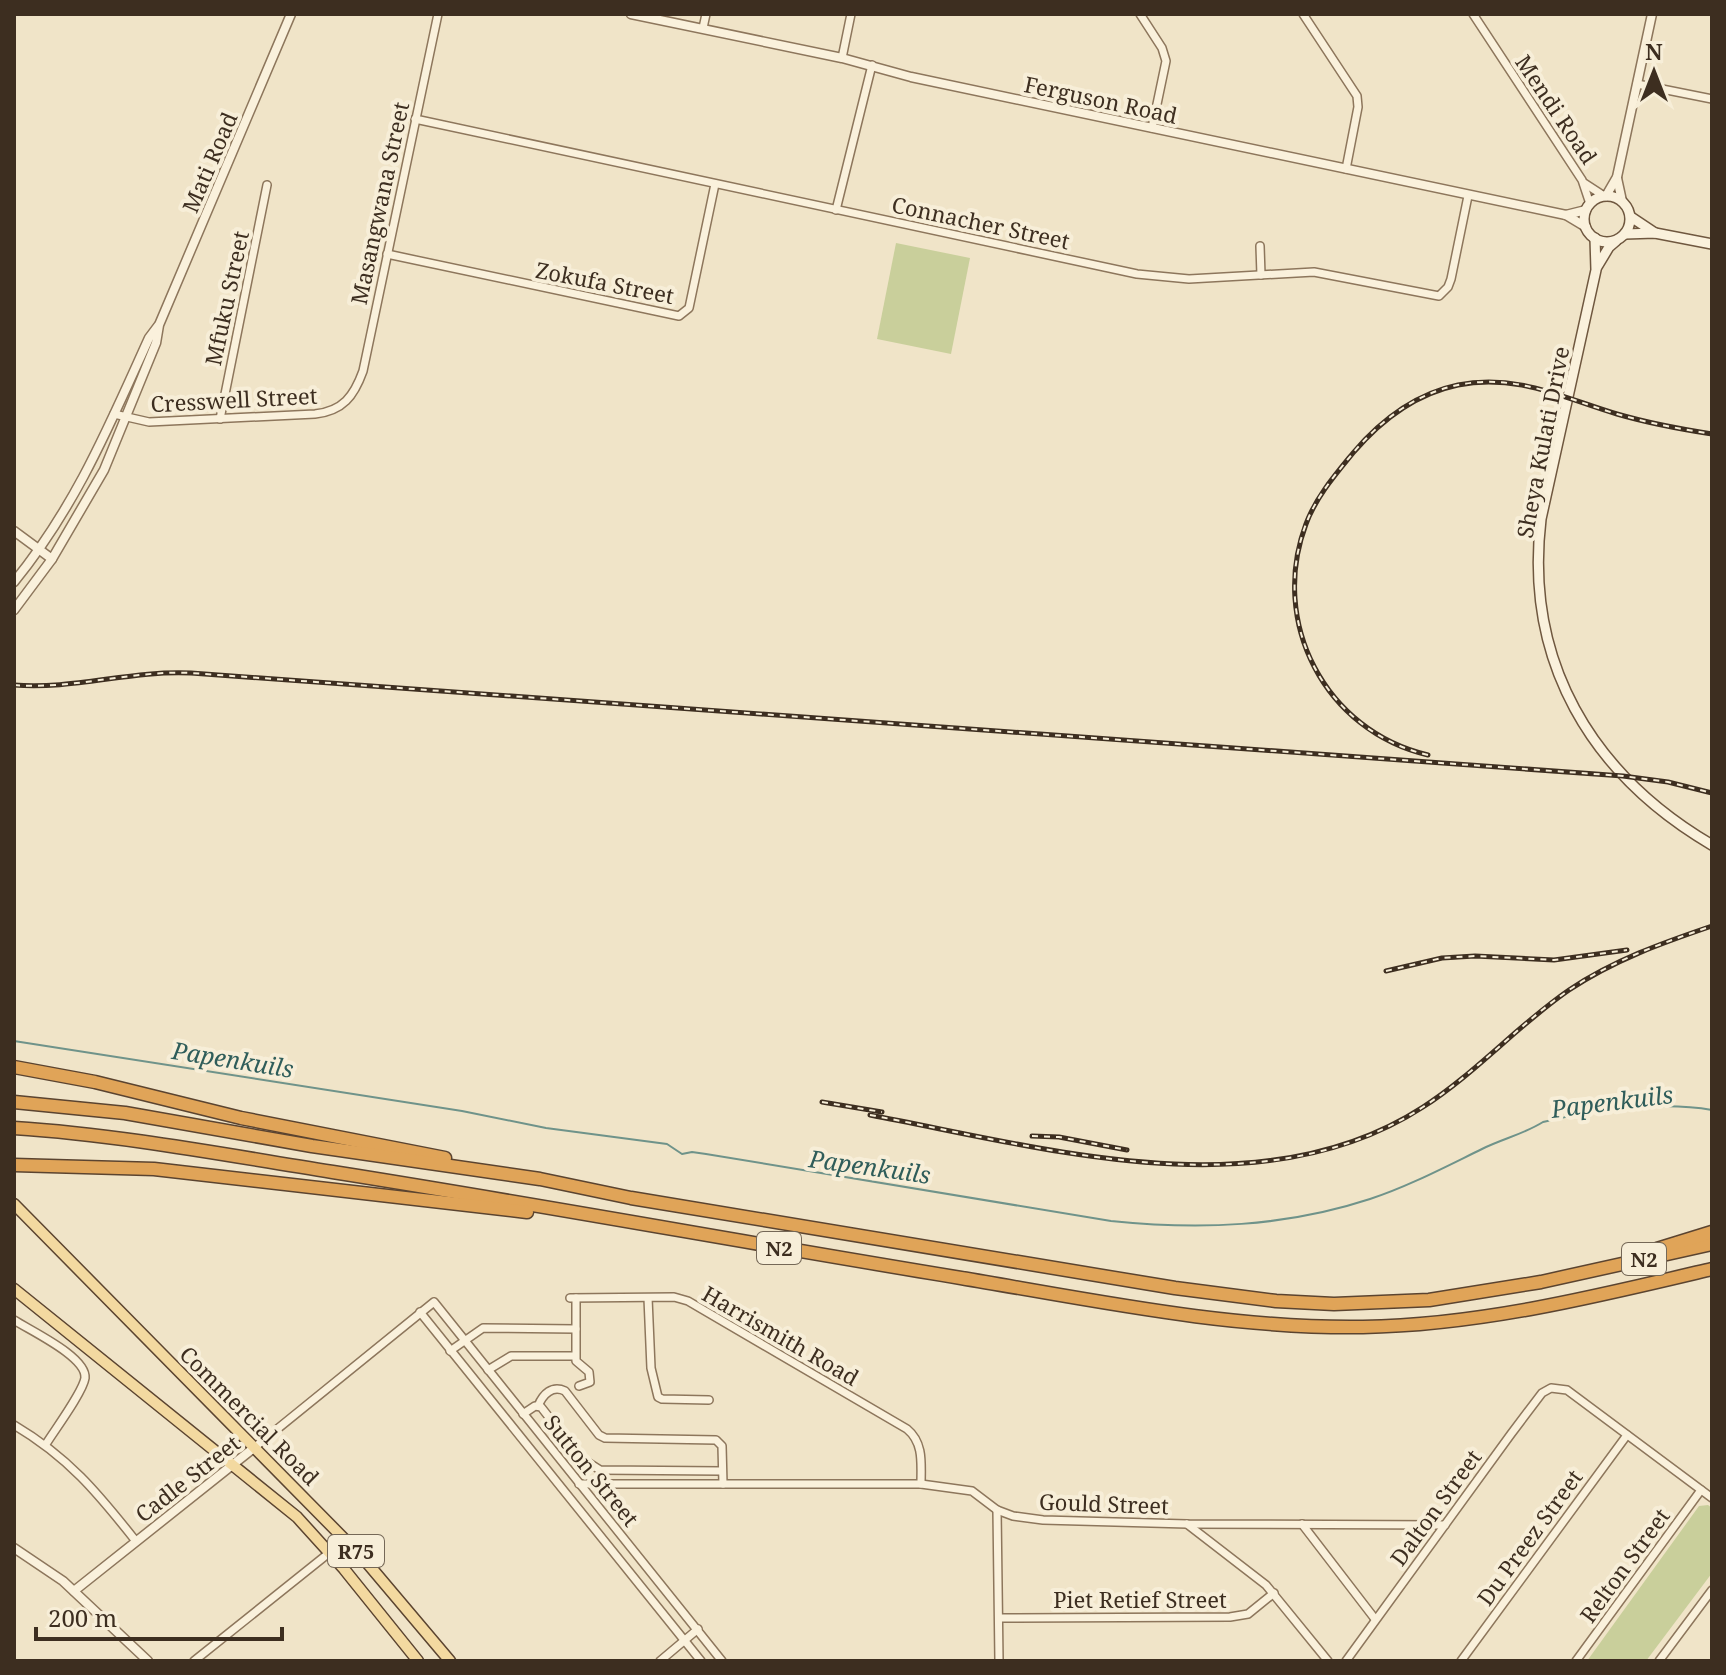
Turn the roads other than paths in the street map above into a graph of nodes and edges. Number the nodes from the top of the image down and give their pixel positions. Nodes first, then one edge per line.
1 (291, 14) edge
2 (438, 14) edge
3 (631, 14) edge
4 (706, 14) edge
5 (851, 14) edge
6 (1140, 14) edge
7 (1303, 14) edge
8 (1473, 14) edge
9 (1652, 14) edge
10 (703, 28) junction
11 (842, 58) junction
12 (872, 65) junction
13 (1637, 84) junction
14 (1712, 99) edge
15 (415, 119) junction
16 (1152, 128) junction
17 (1346, 169) junction
18 (1617, 177) junction
19 (1584, 183) junction
20 (715, 184) junction
21 (267, 185) dead end
22 (1468, 196) junction
23 (1605, 196) junction
24 (1622, 201) junction
25 (1588, 207) junction
26 (836, 210) junction
27 (1566, 215) junction
28 (1631, 217) junction
29 (1586, 227) junction
30 (1655, 233) junction
31 (1622, 237) junction
32 (1595, 238) junction
33 (1712, 244) edge
34 (1260, 246) dead end
35 (387, 254) junction
36 (1596, 270) junction
37 (1261, 275) junction
38 (159, 325) junction
39 (351, 397) joint
40 (114, 414) junction
41 (126, 418) junction
42 (220, 419) junction
43 (14, 531) edge
44 (40, 550) junction
45 (52, 559) junction
46 (14, 582) edge
47 (14, 610) edge
48 (1712, 845) edge
49 (14, 1067) edge
50 (14, 1102) edge
51 (14, 1128) edge
52 (18, 1166) edge
53 (540, 1179) junction
54 (14, 1204) edge
55 (622, 1222) junction
56 (1712, 1232) edge
57 (1712, 1244) edge
58 (1712, 1272) edge
59 (1579, 1273) junction
60 (14, 1289) edge
61 (648, 1298) junction
62 (434, 1302) joint
63 (420, 1312) junction
64 (14, 1320) edge
65 (576, 1329) junction
66 (464, 1340) junction
67 (450, 1351) junction
68 (575, 1356) junction
69 (488, 1370) junction
70 (579, 1386) dead end
71 (709, 1400) dead end
72 (538, 1406) junction
73 (523, 1414) junction
74 (14, 1425) edge
75 (1627, 1435) junction
76 (46, 1444) junction
77 (255, 1447) junction
78 (559, 1459) junction
79 (232, 1465) junction
80 (546, 1470) junction
81 (721, 1471) junction
82 (579, 1484) junction
83 (723, 1484) junction
84 (921, 1484) junction
85 (1701, 1490) junction
86 (1712, 1498) edge
87 (997, 1510) junction
88 (607, 1519) junction
89 (1187, 1524) junction
90 (1302, 1524) junction
91 (1445, 1525) junction
92 (593, 1529) junction
93 (135, 1540) junction
94 (14, 1548) edge
95 (329, 1553) junction
96 (1712, 1590) edge
97 (74, 1591) junction
98 (1274, 1593) junction
99 (999, 1618) junction
100 (1375, 1619) junction
101 (698, 1629) junction
102 (685, 1640) junction
103 (148, 1661) edge
104 (194, 1661) edge
105 (418, 1661) edge
106 (450, 1661) edge
107 (660, 1661) edge
108 (701, 1661) edge
109 (722, 1661) edge
110 (999, 1661) edge
111 (1328, 1661) edge
112 (1346, 1661) edge
113 (1461, 1661) edge
114 (1576, 1661) edge
115 (1659, 1661) edge

1 - 38 street, Mati Road
2 - 15 street, Masangwana Street
3 - 10 street, Ferguson Road
4 - 10 street
5 - 11 street
6 - 16 street
7 - 17 street
8 - 19 street, Mendi Road
9 - 13 street
10 - 11 street, Ferguson Road
11 - 12 street, Ferguson Road
12 - 16 street, Ferguson Road
12 - 26 street
13 - 14 street
13 - 18 street
15 - 20 street, Connacher Street
15 - 35 street, Masangwana Street
16 - 17 street, Ferguson Road
17 - 22 street, Ferguson Road
18 - 23 street
18 - 24 street
19 - 23 street, Mendi Road
19 - 25 street, Mendi Road
20 - 26 street, Connacher Street
20 - 35 street, Zokufa Street
21 - 42 street, Mfuku Street
22 - 27 street, Ferguson Road
22 - 37 street, Connacher Street
23 - 24 main road
23 - 25 main road
24 - 28 main road
25 - 27 street, Ferguson Road
25 - 29 main road
26 - 37 street, Connacher Street
27 - 29 street, Ferguson Road
28 - 30 main road
28 - 31 main road
29 - 32 main road
30 - 31 main road
30 - 33 main road
31 - 32 main road
31 - 36 main road, Sheya Kulati Drive
32 - 36 main road, Sheya Kulati Drive
34 - 37 street
35 - 39 street, Masangwana Street
36 - 48 main road, Sheya Kulati Drive
38 - 40 street, Mati Road
38 - 41 street, Mati Road
39 - 42 street, Cresswell Street
40 - 41 street, Cresswell Street
40 - 44 street, Mati Road
41 - 42 street, Cresswell Street
41 - 45 street, Mati Road
43 - 44 street
44 - 45 street
44 - 46 street, Mati Road
45 - 47 street, Mati Road
49 - 53 highway
50 - 53 highway, N2
51 - 55 highway, N2
52 - 55 highway
53 - 59 highway, N2
54 - 77 main road, Commercial Road / R75
55 - 58 highway, N2
56 - 59 highway
57 - 59 highway, N2
60 - 79 main road, Commercial Road / R75
61 - 65 street, Harrismith Road
61 - 71 street
61 - 84 street, Harrismith Road
62 - 63 street, Cadle Street
62 - 66 street, Sutton Street
63 - 67 street, Sutton Street
63 - 77 street, Cadle Street
64 - 76 street
65 - 66 street
65 - 68 street
66 - 67 street
66 - 69 street, Sutton Street
67 - 80 street, Sutton Street
68 - 69 street
68 - 70 street
69 - 73 street, Sutton Street
72 - 73 street
72 - 81 street
72 - 81 street
73 - 78 street, Sutton Street
74 - 76 street
75 - 85 street
75 - 91 street, Dalton Street
75 - 113 street, Du Preez Street
76 - 93 street
77 - 79 street, Cadle Street
77 - 106 main road, Commercial Road / R75
78 - 80 street
78 - 82 street, Sutton Street
79 - 93 street, Cadle Street
79 - 95 main road, Commercial Road / R75
80 - 92 street, Sutton Street
81 - 83 street
82 - 83 street, Gould Street
82 - 88 street, Sutton Street
83 - 84 street, Gould Street
84 - 87 street, Gould Street
85 - 86 street
85 - 114 street, Relton Street
87 - 89 street, Gould Street
87 - 99 street
88 - 92 street
88 - 101 street, Sutton Street
89 - 90 street, Gould Street
89 - 98 street
90 - 91 street, Gould Street
90 - 100 street
91 - 100 street, Dalton Street
92 - 102 street, Sutton Street
93 - 97 street, Cadle Street
94 - 97 street
95 - 104 street
95 - 105 main road, Commercial Road / R75
96 - 115 street
97 - 103 street
98 - 99 street, Piet Retief Street
98 - 111 street
99 - 110 street
100 - 112 street, Dalton Street
101 - 102 street
101 - 109 street, Sutton Street
102 - 107 street
102 - 108 street, Sutton Street

